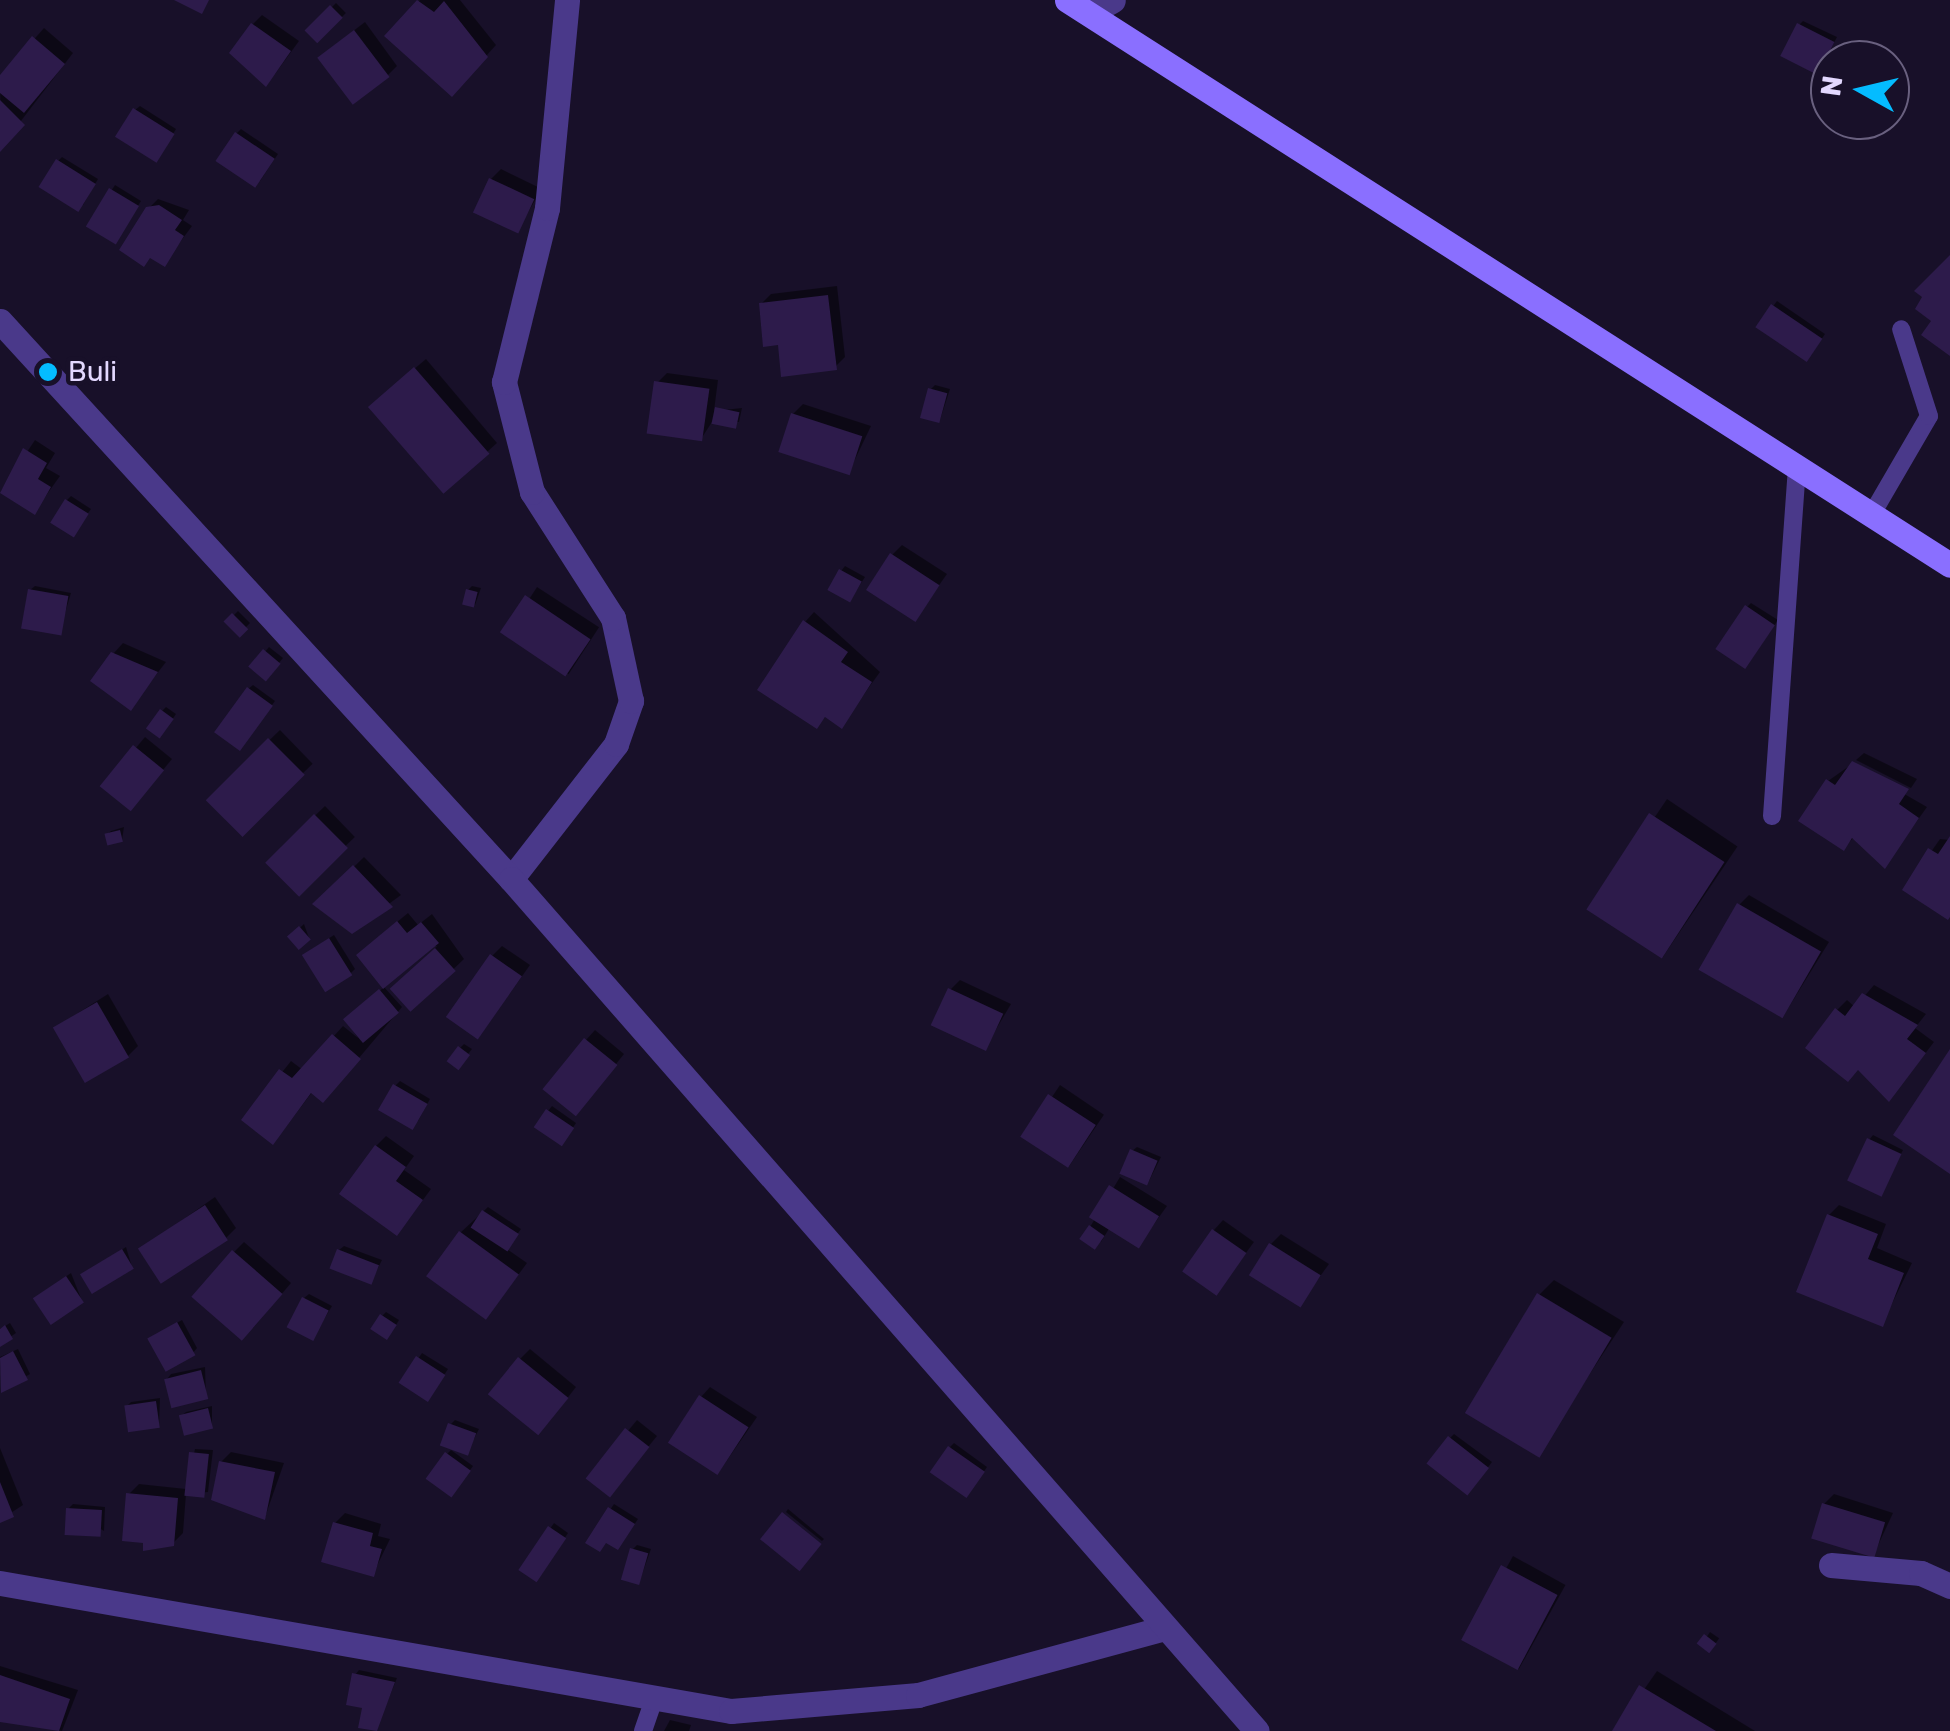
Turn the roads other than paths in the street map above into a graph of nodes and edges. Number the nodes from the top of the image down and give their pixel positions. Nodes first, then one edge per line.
1 (568, 0) edge
2 (1067, 0) edge
3 (1113, 0) edge
4 (1090, 13) junction
5 (0, 321) edge
6 (1901, 329) dead end
7 (1798, 468) junction
8 (1872, 514) junction
9 (1950, 565) edge
10 (1772, 816) dead end
11 (511, 879) junction
12 (1831, 1564) dead end
13 (0, 1584) edge
14 (1950, 1586) edge
15 (1164, 1628) junction
16 (654, 1699) junction
17 (642, 1731) edge
18 (1257, 1731) edge

1 - 11 street
2 - 4 main road
3 - 4 street
4 - 7 main road
5 - 11 street
6 - 8 lane
7 - 8 main road
7 - 10 lane
8 - 9 main road
11 - 15 street
12 - 14 street
13 - 16 street
15 - 16 street
15 - 18 street
16 - 17 lane

